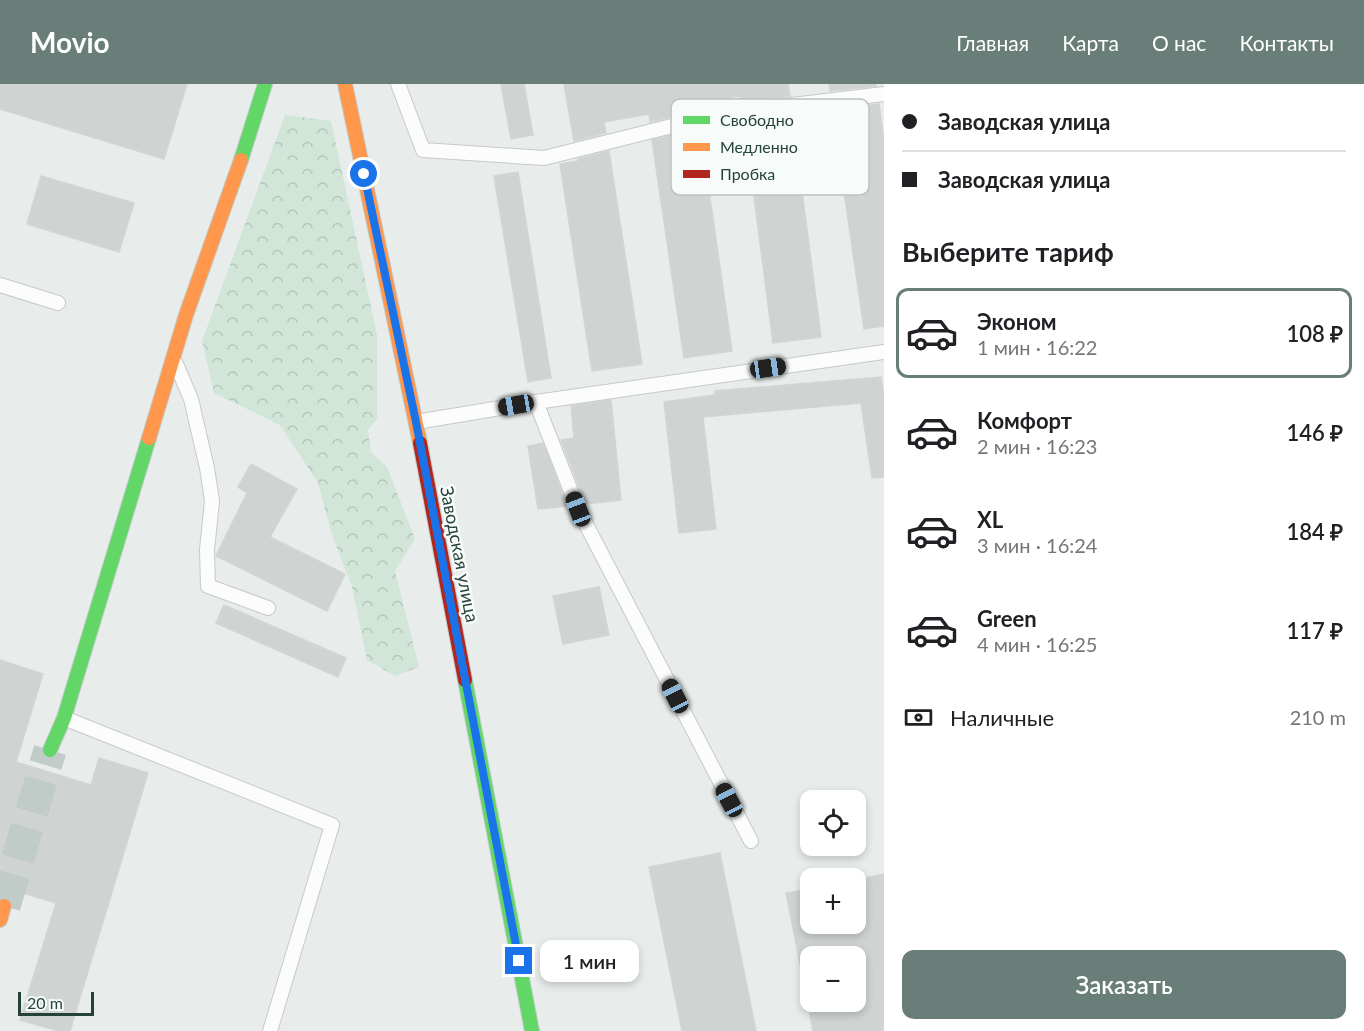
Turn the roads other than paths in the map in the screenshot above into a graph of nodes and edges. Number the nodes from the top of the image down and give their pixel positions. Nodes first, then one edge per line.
1 (265, 84) edge
2 (345, 84) edge
3 (398, 84) edge
4 (884, 94) edge
5 (840, 99) edge
6 (671, 126) edge
7 (0, 285) edge
8 (58, 303) dead end
9 (884, 352) edge
10 (173, 357) junction
11 (536, 402) junction
12 (416, 422) junction
13 (268, 608) dead end
14 (64, 718) junction
15 (50, 750) tunnel mouth
16 (751, 841) dead end
17 (270, 1031) edge
18 (532, 1031) edge

1 - 10 street
2 - 12 street, Заводская улица
3 - 6 lane
4 - 5 lane
7 - 8 lane
9 - 11 lane
10 - 13 lane
10 - 14 street
11 - 12 lane
11 - 16 lane
12 - 18 street, Заводская улица
14 - 15 street
14 - 17 lane

